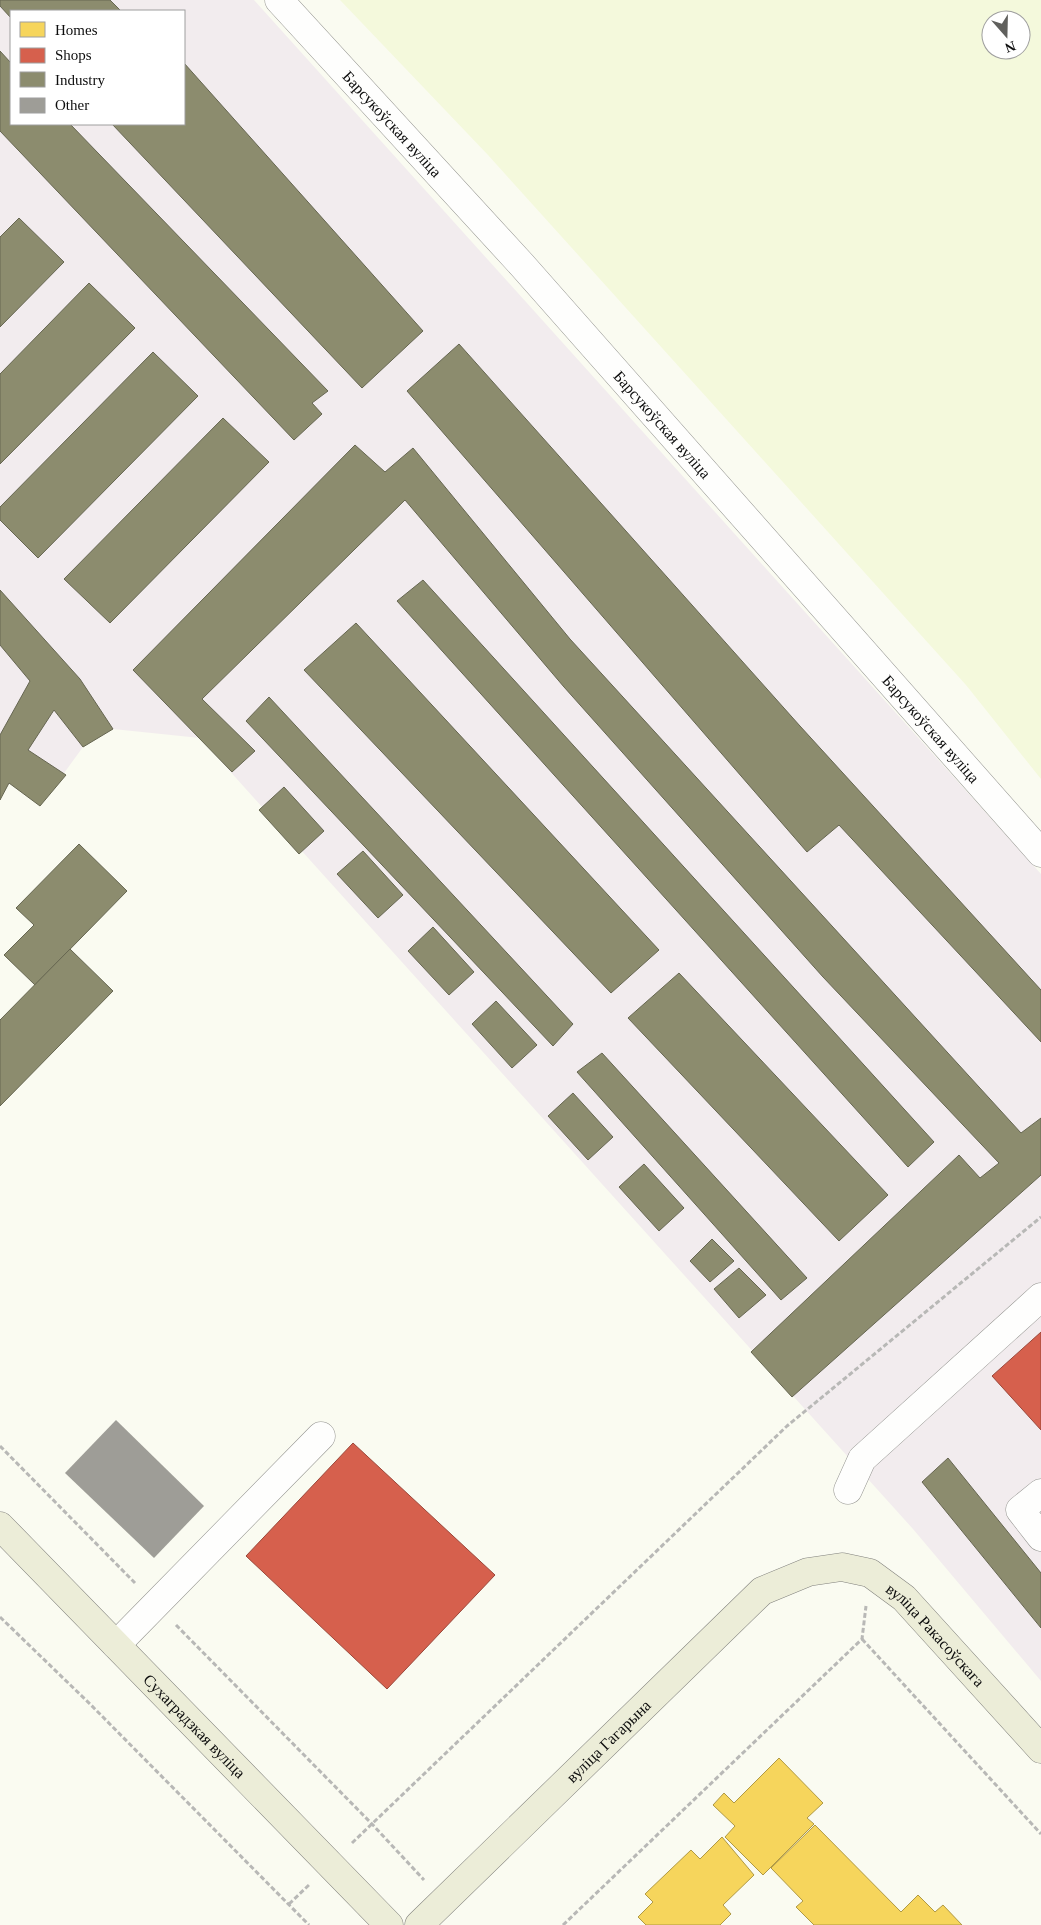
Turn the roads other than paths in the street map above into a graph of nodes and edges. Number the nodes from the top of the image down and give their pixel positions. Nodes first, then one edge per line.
1 (279, 0) edge
2 (1041, 853) edge
3 (1041, 1297) edge
4 (321, 1436) dead end
5 (848, 1490) dead end
6 (1041, 1493) edge
7 (0, 1526) edge
8 (1041, 1537) edge
9 (808, 1572) joint
10 (116, 1645) junction
11 (1041, 1749) edge
12 (389, 1925) edge
13 (419, 1925) edge

1 - 2 lane, Барсукоўская вуліца
3 - 5 lane
4 - 10 lane
6 - 8 lane
7 - 10 main road, Сухаградзкая вуліца
9 - 11 main road, вуліца Ракасоўскага
9 - 13 main road, вуліца Гагарына
10 - 12 main road, Сухаградзкая вуліца

